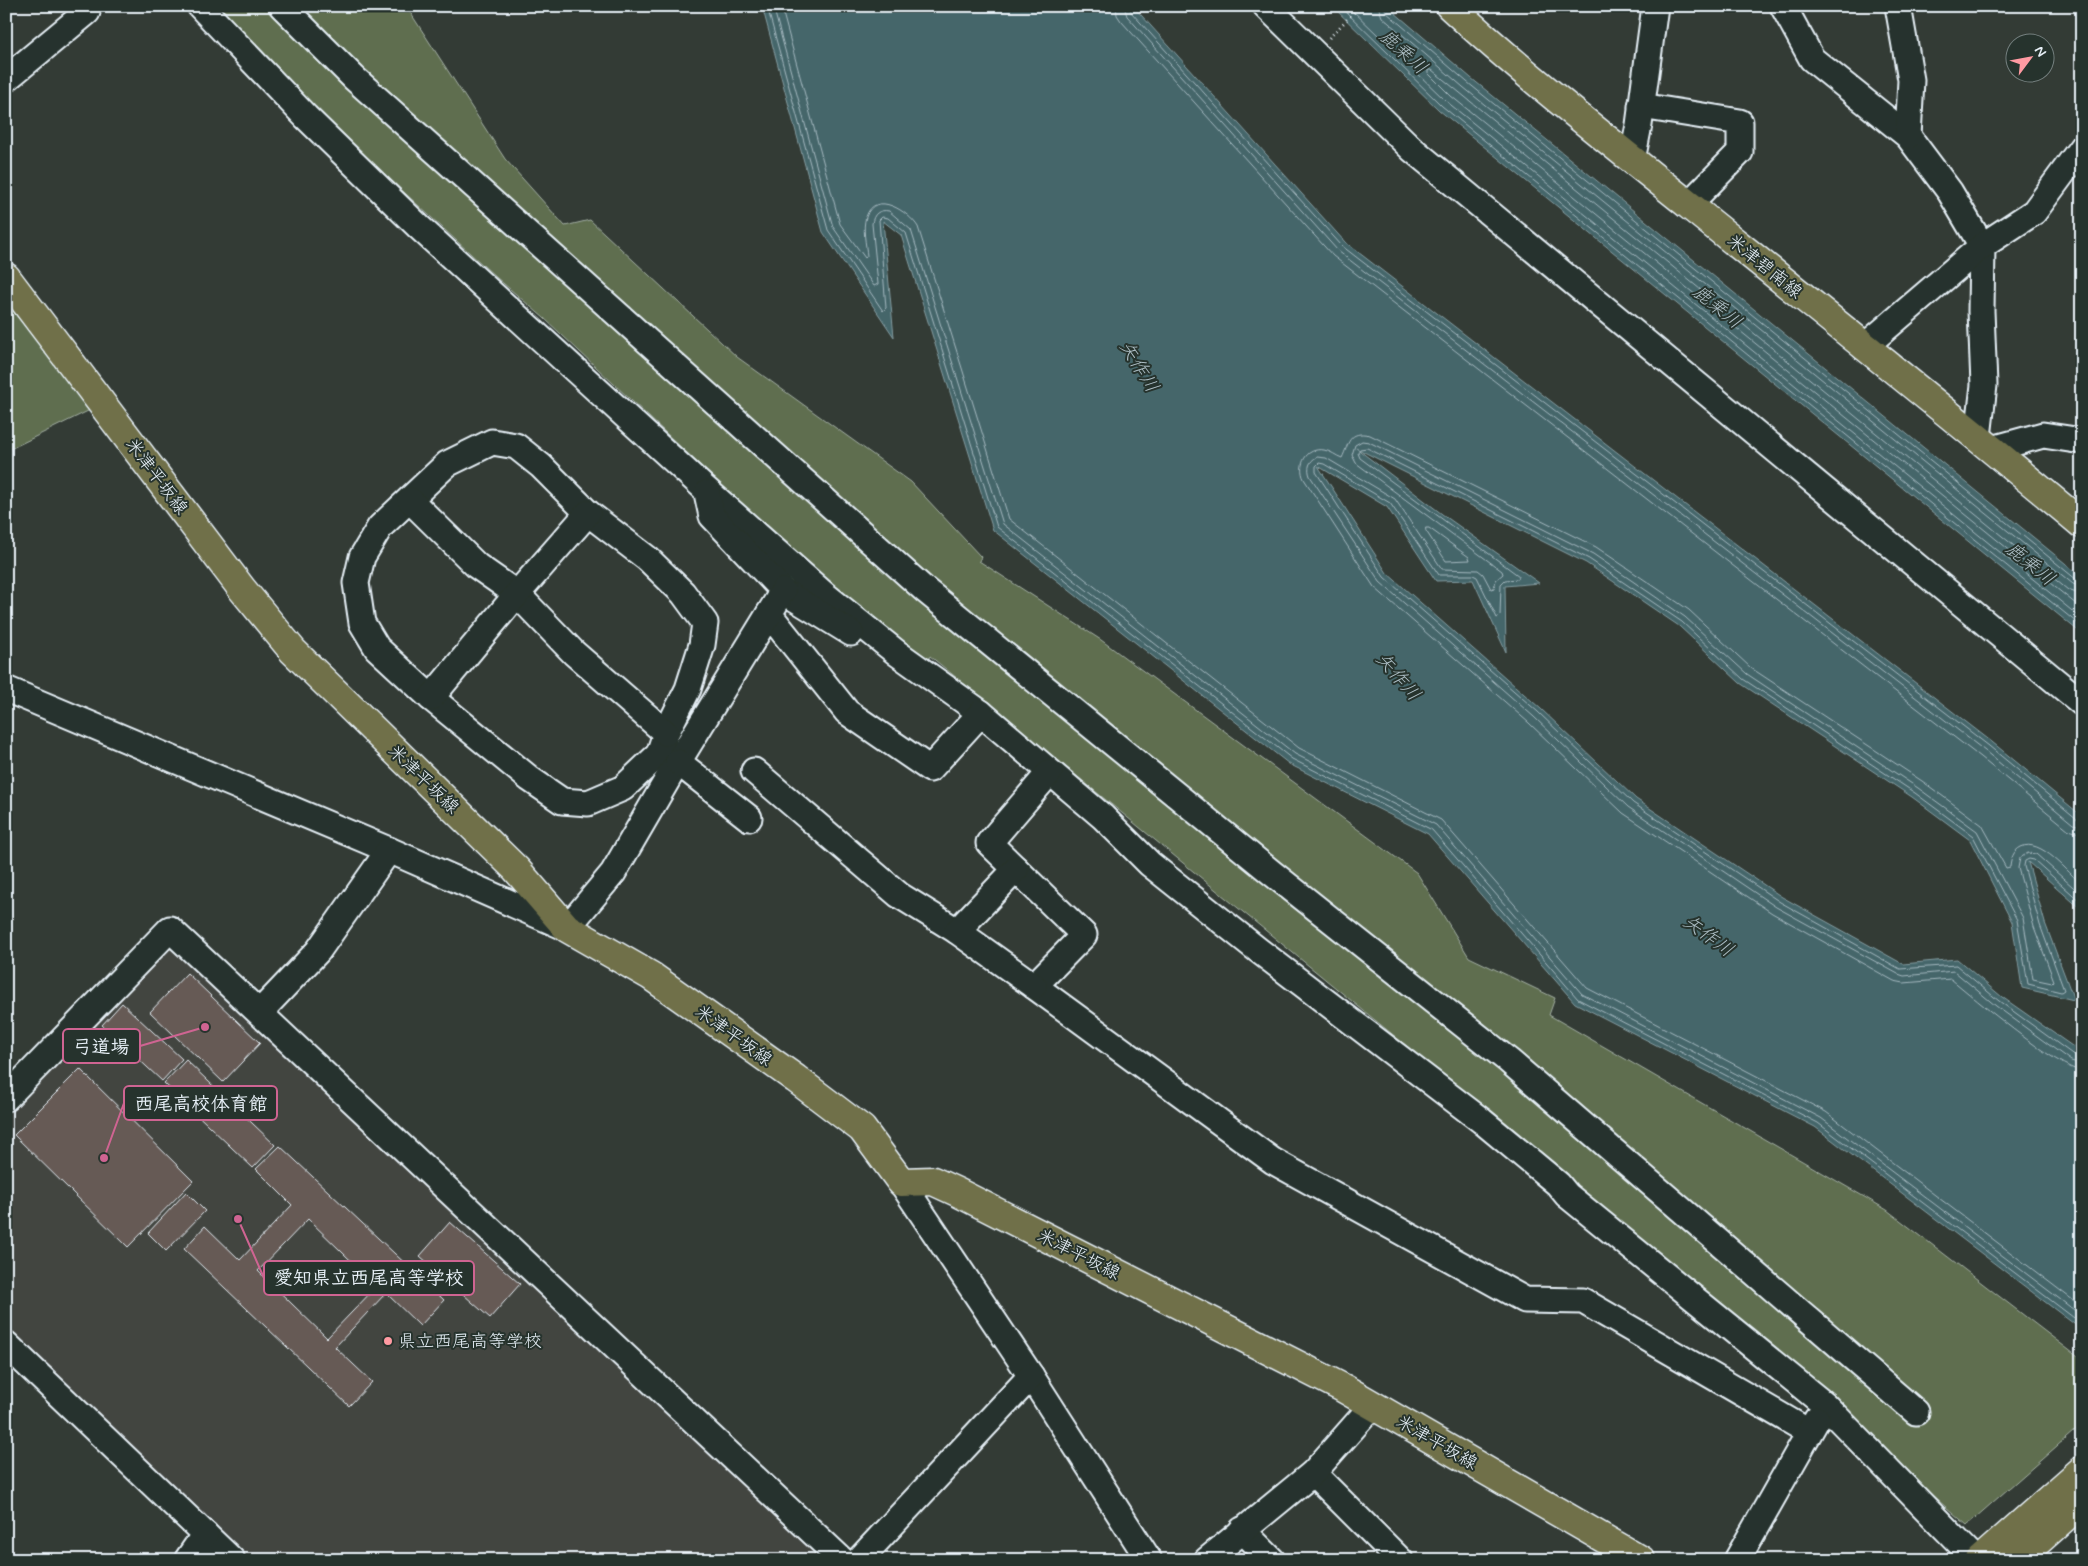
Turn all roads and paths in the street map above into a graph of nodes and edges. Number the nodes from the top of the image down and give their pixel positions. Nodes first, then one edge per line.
1 (82, 6) edge
2 (200, 6) edge
3 (282, 6) edge
4 (1266, 6) edge
5 (1360, 6) edge
6 (1450, 6) edge
7 (1655, 6) edge
8 (1783, 6) edge
9 (1898, 6) edge
10 (1314, 53) junction
11 (6, 79) edge
12 (1641, 106) junction
13 (1908, 136) junction
14 (2082, 147) edge
15 (1632, 160) junction
16 (1688, 204) junction
17 (1982, 246) junction
18 (6, 277) edge
19 (1864, 347) junction
20 (2082, 441) edge
21 (1985, 443) junction
22 (707, 490) junction
23 (410, 500) junction
24 (588, 513) junction
25 (2082, 524) edge
26 (783, 592) junction
27 (518, 594) junction
28 (769, 614) junction
29 (897, 653) junction
30 (699, 657) junction
31 (732, 674) junction
32 (6, 689) edge
33 (431, 698) junction
34 (2082, 703) edge
35 (981, 713) junction
36 (666, 733) junction
37 (678, 762) junction
38 (754, 771) dead end
39 (1050, 772) junction
40 (749, 818) dead end
41 (389, 850) junction
42 (1016, 869) junction
43 (567, 928) junction
44 (957, 931) junction
45 (1034, 986) junction
46 (260, 1012) junction
47 (6, 1098) edge
48 (901, 1182) junction
49 (6, 1344) edge
50 (1031, 1376) junction
51 (1373, 1405) junction
52 (1825, 1405) junction
53 (1916, 1412) dead end
54 (1809, 1432) junction
55 (2082, 1470) edge
56 (1313, 1473) junction
57 (2082, 1502) edge
58 (1242, 1530) junction
59 (205, 1534) junction
60 (1983, 1556) edge
61 (187, 1560) edge
62 (232, 1560) edge
63 (842, 1560) edge
64 (859, 1560) edge
65 (1149, 1560) edge
66 (1207, 1560) edge
67 (1272, 1560) edge
68 (1400, 1560) edge
69 (1641, 1560) edge
70 (1737, 1560) edge
71 (2017, 1560) edge

1 - 11 street
2 - 22 street
3 - 53 street
4 - 10 street
5 - 10 path
6 - 15 main road, 米津碧南線
7 - 12 street
8 - 13 street
9 - 13 street
10 - 34 street
12 - 15 street
12 - 16 street
13 - 17 street
14 - 17 street
15 - 16 main road, 米津碧南線
16 - 19 main road, 米津碧南線
17 - 19 street
17 - 21 street
18 - 43 main road, 米津平坂線
19 - 21 main road, 米津碧南線
20 - 21 street
21 - 25 main road, 米津碧南線
22 - 26 street
22 - 29 street
23 - 24 street
23 - 27 street
23 - 33 street
24 - 27 street
24 - 30 street
26 - 28 street
26 - 29 street
27 - 33 street
27 - 36 street
28 - 31 street
28 - 35 street
29 - 35 street
30 - 31 street
30 - 36 street
31 - 37 street
32 - 41 street
33 - 36 street
35 - 39 street
37 - 40 street
37 - 43 street
38 - 44 street
39 - 42 street
39 - 52 street
41 - 43 street
41 - 46 street
42 - 44 street
42 - 45 street
43 - 48 main road, 米津平坂線
44 - 45 street
45 - 54 street
46 - 47 street
46 - 63 street
48 - 50 street
48 - 51 main road, 米津平坂線
49 - 59 street
50 - 64 street
50 - 65 street
51 - 56 street
51 - 69 main road, 米津平坂線
52 - 54 street
52 - 60 street
54 - 70 street
55 - 60 main road
56 - 58 street
56 - 68 street
57 - 71 main road
58 - 66 street
58 - 67 street
59 - 61 street
59 - 62 street

